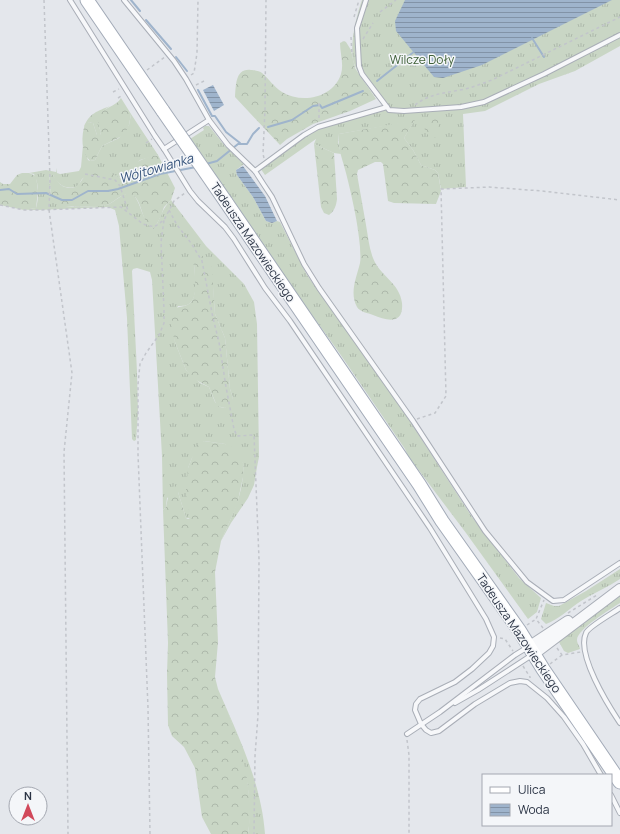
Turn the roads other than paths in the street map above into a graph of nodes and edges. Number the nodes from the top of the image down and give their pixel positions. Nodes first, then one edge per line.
1 (70, 0) edge
2 (87, 0) edge
3 (124, 0) edge
4 (366, 0) edge
5 (620, 35) edge
6 (387, 108) junction
7 (209, 120) junction
8 (164, 149) junction
9 (253, 170) junction
10 (620, 563) edge
11 (620, 589) edge
12 (620, 608) edge
13 (536, 648) junction
14 (440, 712) junction
15 (620, 723) edge
16 (421, 724) junction
17 (407, 734) road end
18 (620, 767) edge
19 (600, 774) edge
20 (620, 782) edge
21 (612, 797) edge
22 (620, 813) edge

1 - 8 lane
2 - 13 main road, Tadeusza Mazowieckiego, bridge
3 - 7 lane
4 - 6 lane
5 - 6 lane
6 - 9 lane
7 - 8 lane
7 - 9 lane
8 - 16 lane
9 - 10 lane
11 - 13 street
12 - 15 lane
13 - 14 lane
13 - 14 lane
13 - 18 main road, Tadeusza Mazowieckiego
13 - 20 main road, Tadeusza Mazowieckiego
14 - 16 lane
16 - 17 lane
16 - 19 lane
21 - 22 lane

